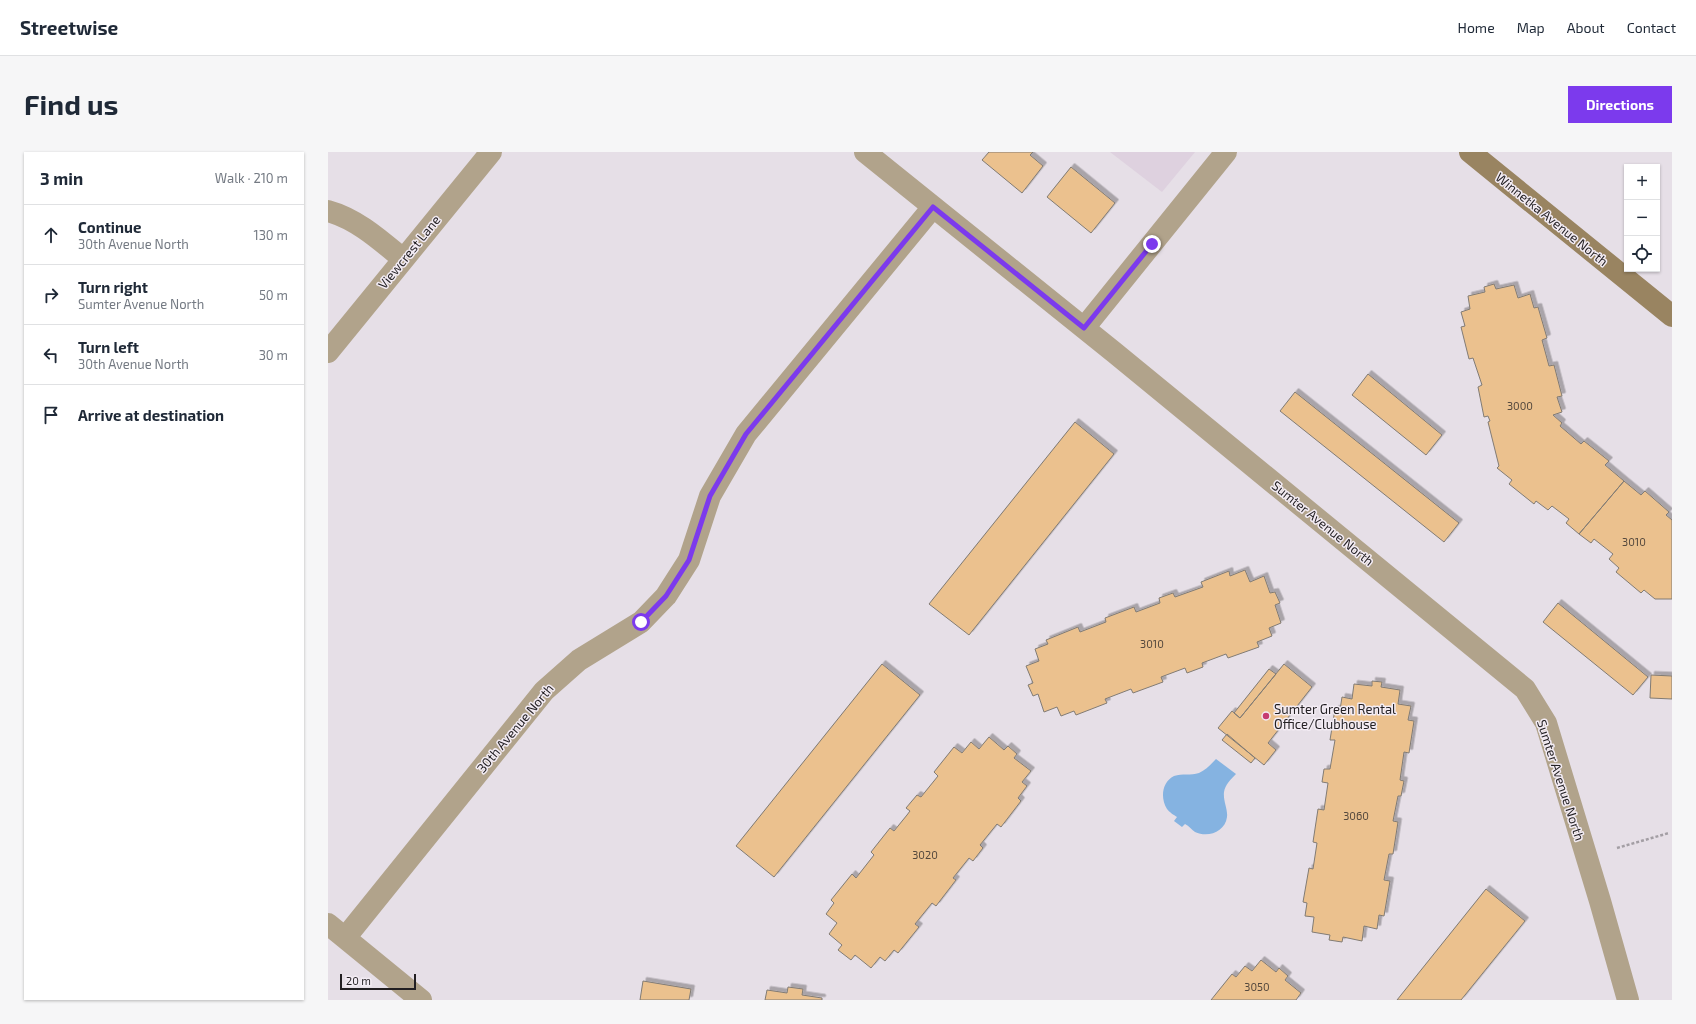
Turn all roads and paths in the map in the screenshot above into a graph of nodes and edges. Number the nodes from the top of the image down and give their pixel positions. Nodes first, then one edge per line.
1 (491, 152) edge
2 (865, 152) edge
3 (1226, 152) edge
4 (1470, 152) edge
5 (933, 207) junction
6 (328, 211) edge
7 (403, 259) junction
8 (1672, 316) edge
9 (1084, 328) junction
10 (328, 352) edge
11 (1669, 833) dead end
12 (1617, 848) dead end
13 (328, 924) edge
14 (345, 938) junction
15 (421, 1000) edge
16 (1628, 1000) edge

1 - 7 street, Viewcrest Lane
2 - 5 street, Sumter Avenue North
3 - 9 street
4 - 8 main road, Winnetka Avenue North
5 - 9 street, Sumter Avenue North
5 - 14 street, 30th Avenue North
6 - 7 street
7 - 10 street, Viewcrest Lane
9 - 16 street, Sumter Avenue North
11 - 12 path
13 - 14 street
14 - 15 street

